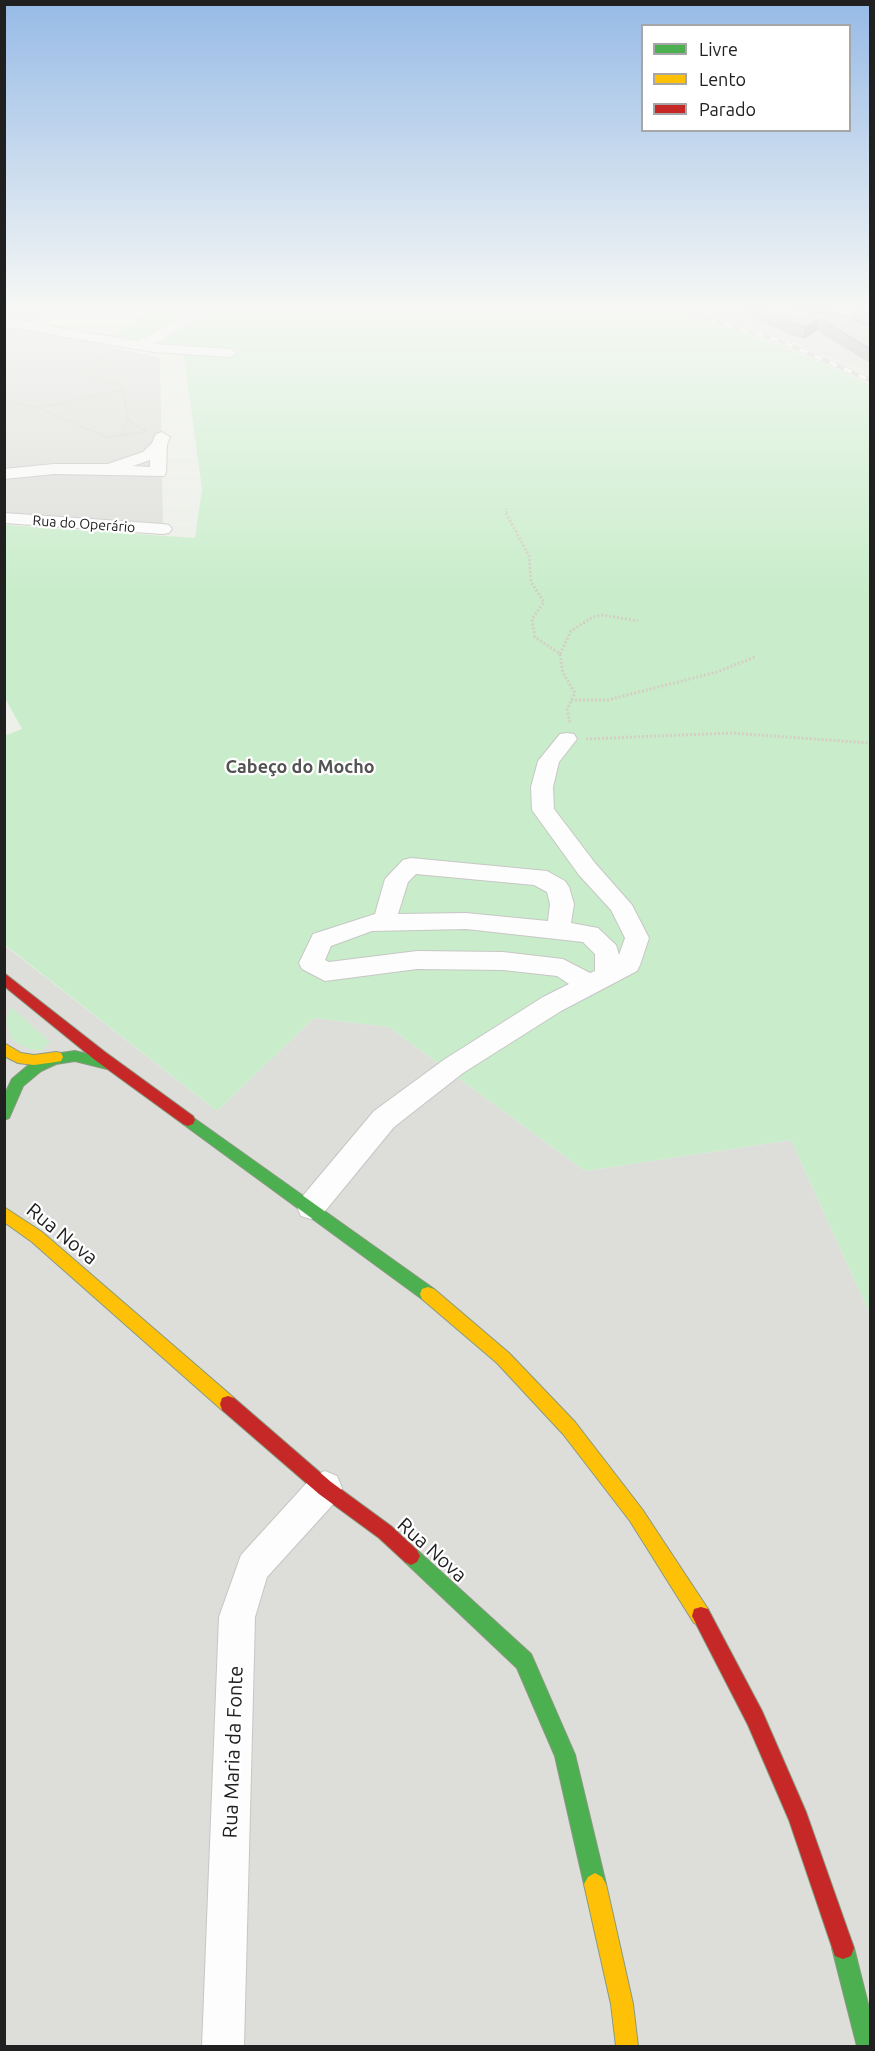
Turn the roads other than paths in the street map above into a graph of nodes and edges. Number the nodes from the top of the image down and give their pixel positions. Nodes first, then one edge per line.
1 (160, 441) dead end
2 (4, 474) edge
3 (4, 518) edge
4 (163, 529) dead end
5 (567, 739) road end
6 (384, 923) junction
7 (558, 930) junction
8 (4, 978) edge
9 (597, 980) junction
10 (4, 1000) edge
11 (30, 1000) junction
12 (61, 1024) junction
13 (4, 1048) edge
14 (54, 1059) junction
15 (113, 1065) junction
16 (4, 1114) edge
17 (311, 1207) junction
18 (4, 1213) edge
19 (325, 1488) junction
20 (223, 2046) edge
21 (627, 2046) edge
22 (868, 2046) edge

1 - 2 street
3 - 4 street, Rua do Operário
5 - 9 street
6 - 7 street
6 - 7 street
6 - 9 street
7 - 9 street
8 - 11 main road
9 - 17 street
10 - 11 main road
11 - 12 main road
12 - 14 main road
12 - 15 main road
13 - 14 main road
14 - 15 main road
14 - 16 main road
15 - 17 main road
17 - 22 main road
18 - 19 main road, Rua Nova
19 - 20 street, Rua Maria da Fonte
19 - 21 main road, Rua Nova

